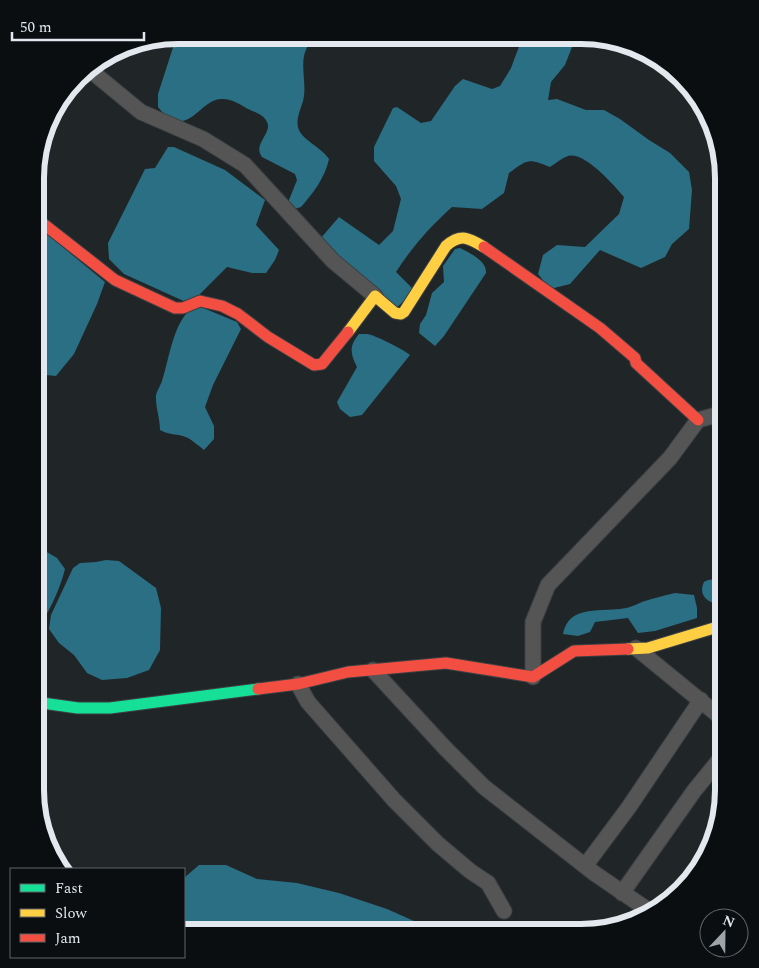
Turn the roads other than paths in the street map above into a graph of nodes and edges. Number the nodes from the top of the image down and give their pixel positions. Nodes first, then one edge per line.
1 (95, 73) edge
2 (44, 224) edge
3 (375, 296) junction
4 (715, 415) edge
5 (698, 420) junction
6 (715, 628) edge
7 (636, 648) junction
8 (373, 670) junction
9 (533, 677) junction
10 (298, 684) junction
11 (701, 700) junction
12 (44, 703) edge
13 (715, 713) edge
14 (715, 765) edge
15 (585, 866) junction
16 (622, 893) junction
17 (645, 908) edge
18 (504, 910) dead end

1 - 3 street
2 - 3 street
3 - 5 street
4 - 5 street
5 - 9 street
6 - 7 street
7 - 9 street
7 - 11 street
8 - 9 street
8 - 10 street
8 - 15 street
10 - 12 street
10 - 18 street
11 - 13 street
11 - 15 street
14 - 16 street
15 - 16 street
16 - 17 street

